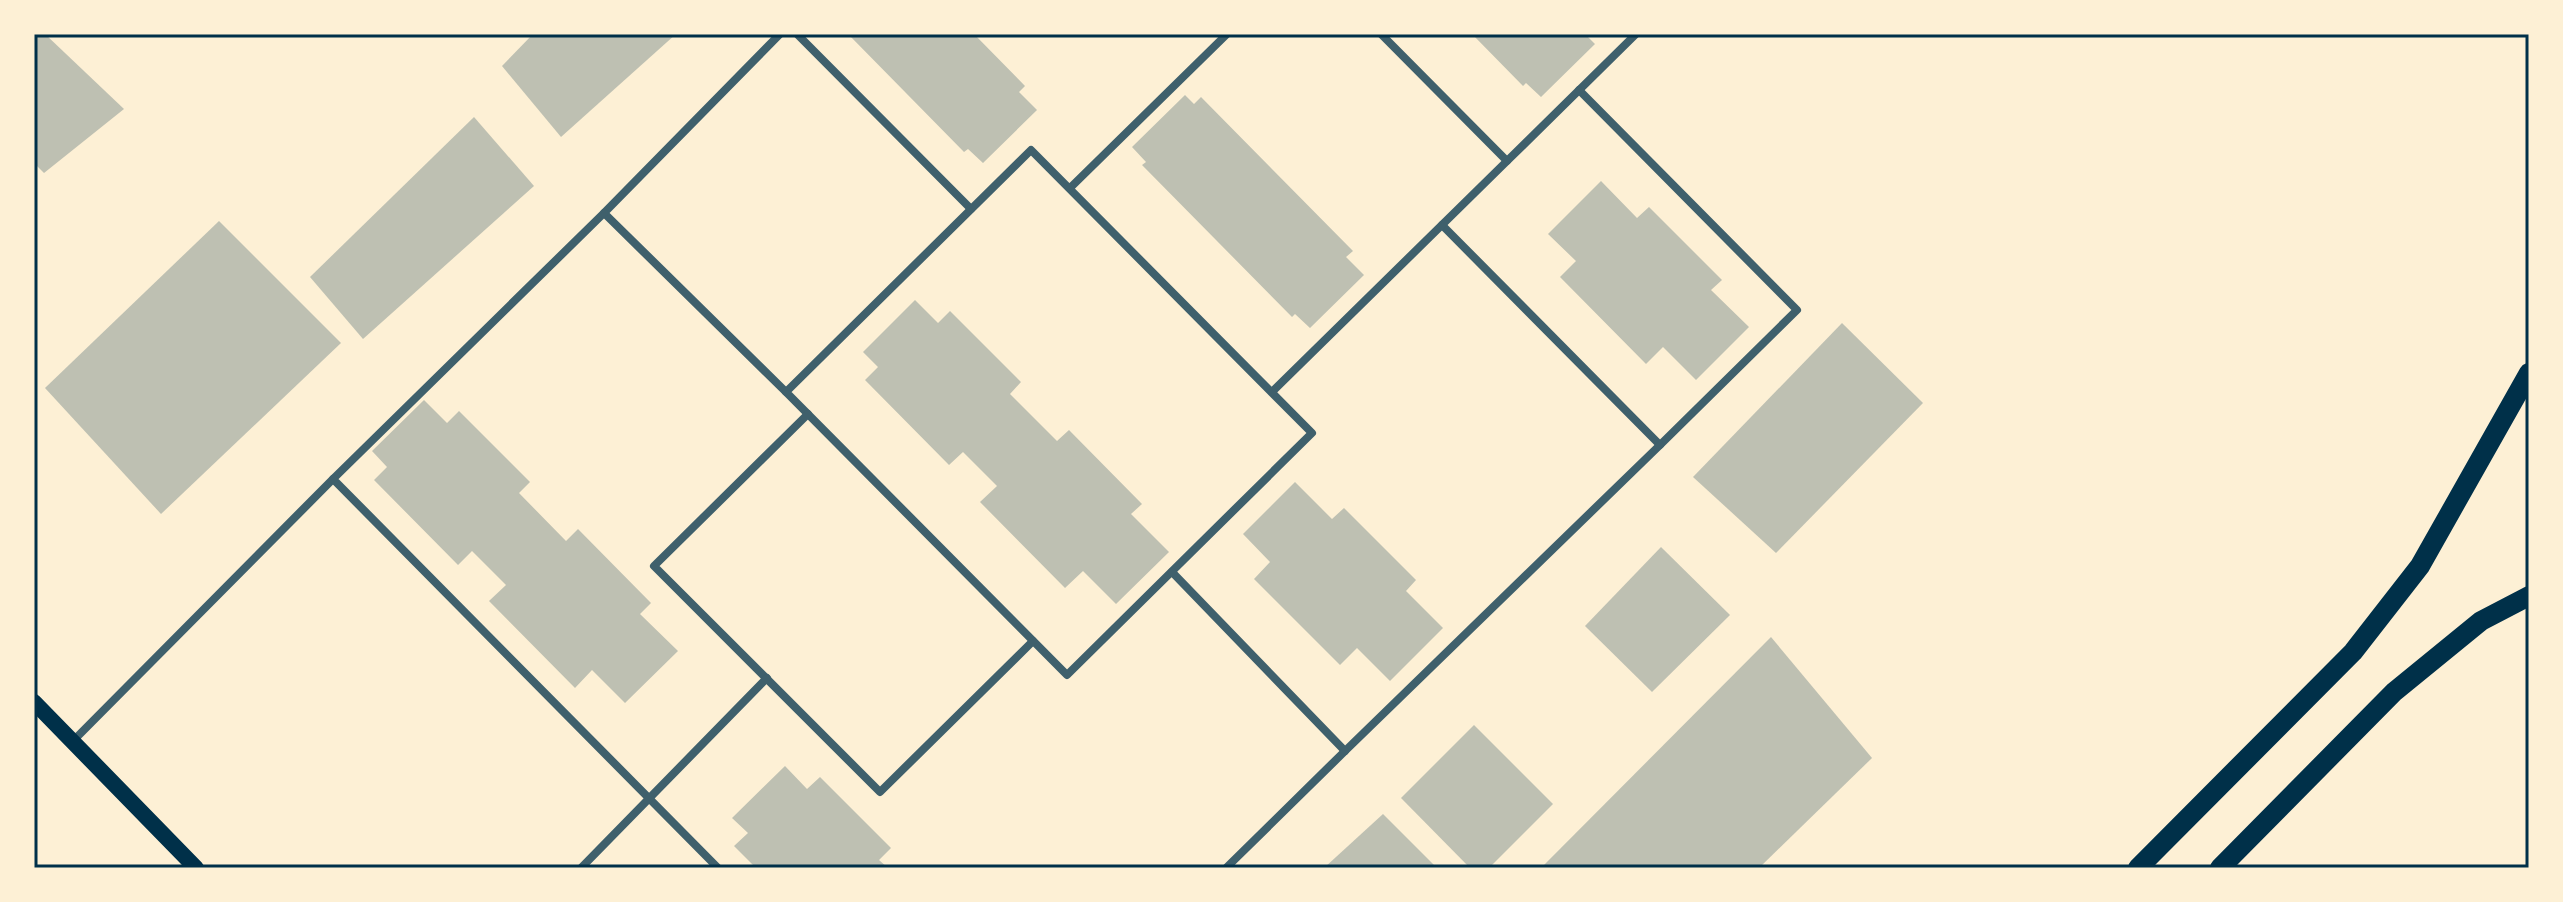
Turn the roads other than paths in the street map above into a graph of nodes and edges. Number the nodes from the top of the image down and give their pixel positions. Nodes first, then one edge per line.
1 (780, 34) edge
2 (797, 34) edge
3 (1227, 34) edge
4 (1381, 34) edge
5 (1636, 34) edge
6 (1579, 90) junction
7 (1507, 161) junction
8 (1070, 188) junction
9 (971, 209) junction
10 (604, 213) junction
11 (1442, 225) junction
12 (2529, 373) edge
13 (786, 392) junction
14 (1272, 392) junction
15 (808, 414) junction
16 (1660, 445) junction
17 (333, 479) junction
18 (1172, 572) junction
19 (2529, 596) edge
20 (1033, 641) junction
21 (767, 678) junction
22 (34, 702) edge
23 (72, 742) junction
24 (1345, 751) junction
25 (649, 798) junction
26 (196, 868) edge
27 (581, 868) edge
28 (718, 868) edge
29 (1226, 868) edge
30 (2138, 868) edge
31 (2220, 868) edge

1 - 10 street
2 - 9 street
3 - 8 street
4 - 7 street
5 - 6 street
6 - 7 street
6 - 16 street
7 - 11 street
8 - 9 street
8 - 14 street
9 - 13 street
10 - 13 street
10 - 17 street
11 - 14 street
11 - 16 street
12 - 30 main road
13 - 15 street
14 - 18 street
15 - 20 street
15 - 21 street
16 - 24 street
17 - 23 street
17 - 25 street
18 - 20 street
18 - 24 street
19 - 31 main road
20 - 21 street
21 - 25 street
22 - 23 main road
23 - 26 main road
24 - 29 street
25 - 27 street
25 - 28 street

